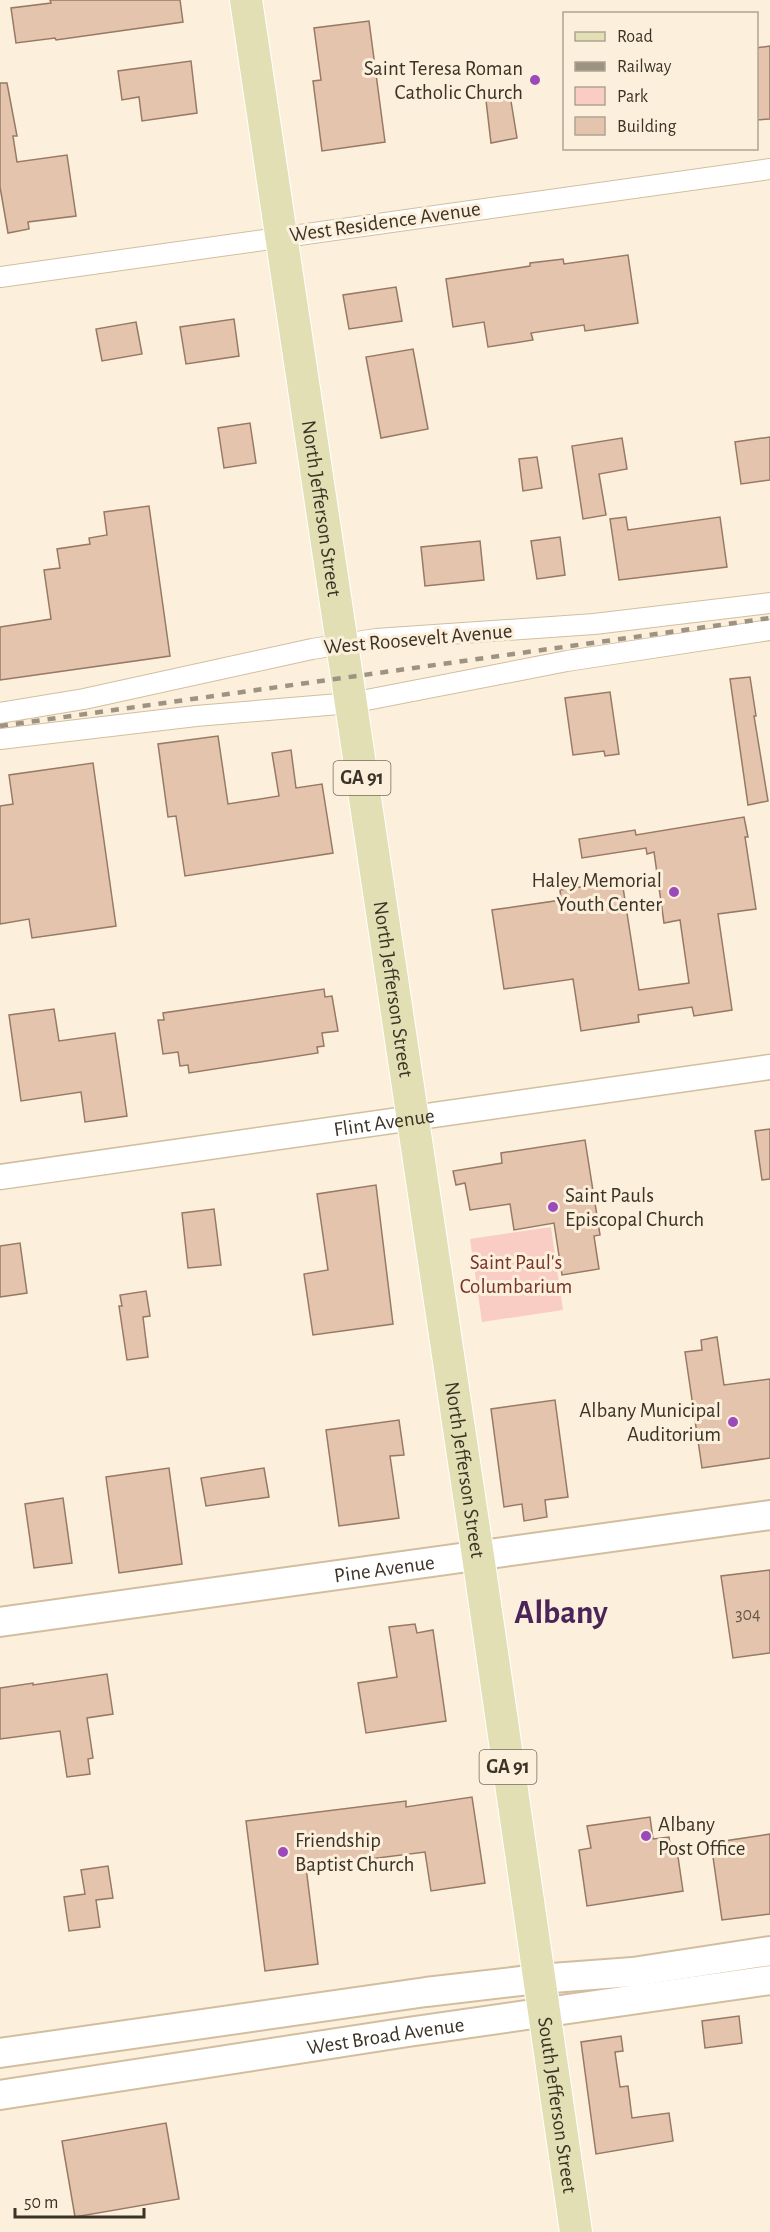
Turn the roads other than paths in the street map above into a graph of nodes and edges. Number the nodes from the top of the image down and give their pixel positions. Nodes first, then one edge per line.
1 (246, 0) edge
2 (770, 169) edge
3 (282, 237) junction
4 (0, 277) edge
5 (770, 603) edge
6 (770, 630) edge
7 (342, 644) junction
8 (351, 702) junction
9 (0, 713) edge
10 (0, 739) edge
11 (770, 1067) edge
12 (412, 1118) junction
13 (0, 1177) edge
14 (770, 1515) edge
15 (478, 1556) junction
16 (0, 1622) edge
17 (770, 1951) edge
18 (538, 1979) junction
19 (770, 1980) edge
20 (543, 2014) junction
21 (0, 2053) edge
22 (0, 2095) edge
23 (576, 2232) edge

1 - 3 main road, North Jefferson Street / GA 91
2 - 3 street, West Residence Avenue
3 - 4 street, West Residence Avenue
3 - 7 main road, North Jefferson Street / GA 91
5 - 7 street, West Roosevelt Avenue
6 - 8 street, West Roosevelt Avenue
7 - 8 main road, North Jefferson Street / GA 91
7 - 9 street, West Roosevelt Avenue
8 - 10 street, West Roosevelt Avenue
8 - 12 main road, North Jefferson Street / GA 91
11 - 12 street, Flint Avenue
12 - 13 street, Flint Avenue
12 - 15 main road, North Jefferson Street / GA 91
14 - 15 main road, Pine Avenue
15 - 16 main road, Pine Avenue
15 - 18 main road, North Jefferson Street / GA 91
17 - 18 main road, West Broad Avenue
18 - 20 main road, South Jefferson Street / GA 91
18 - 21 main road, West Broad Avenue
19 - 20 main road, West Broad Avenue
20 - 22 main road, West Broad Avenue
20 - 23 main road, South Jefferson Street / GA 91

